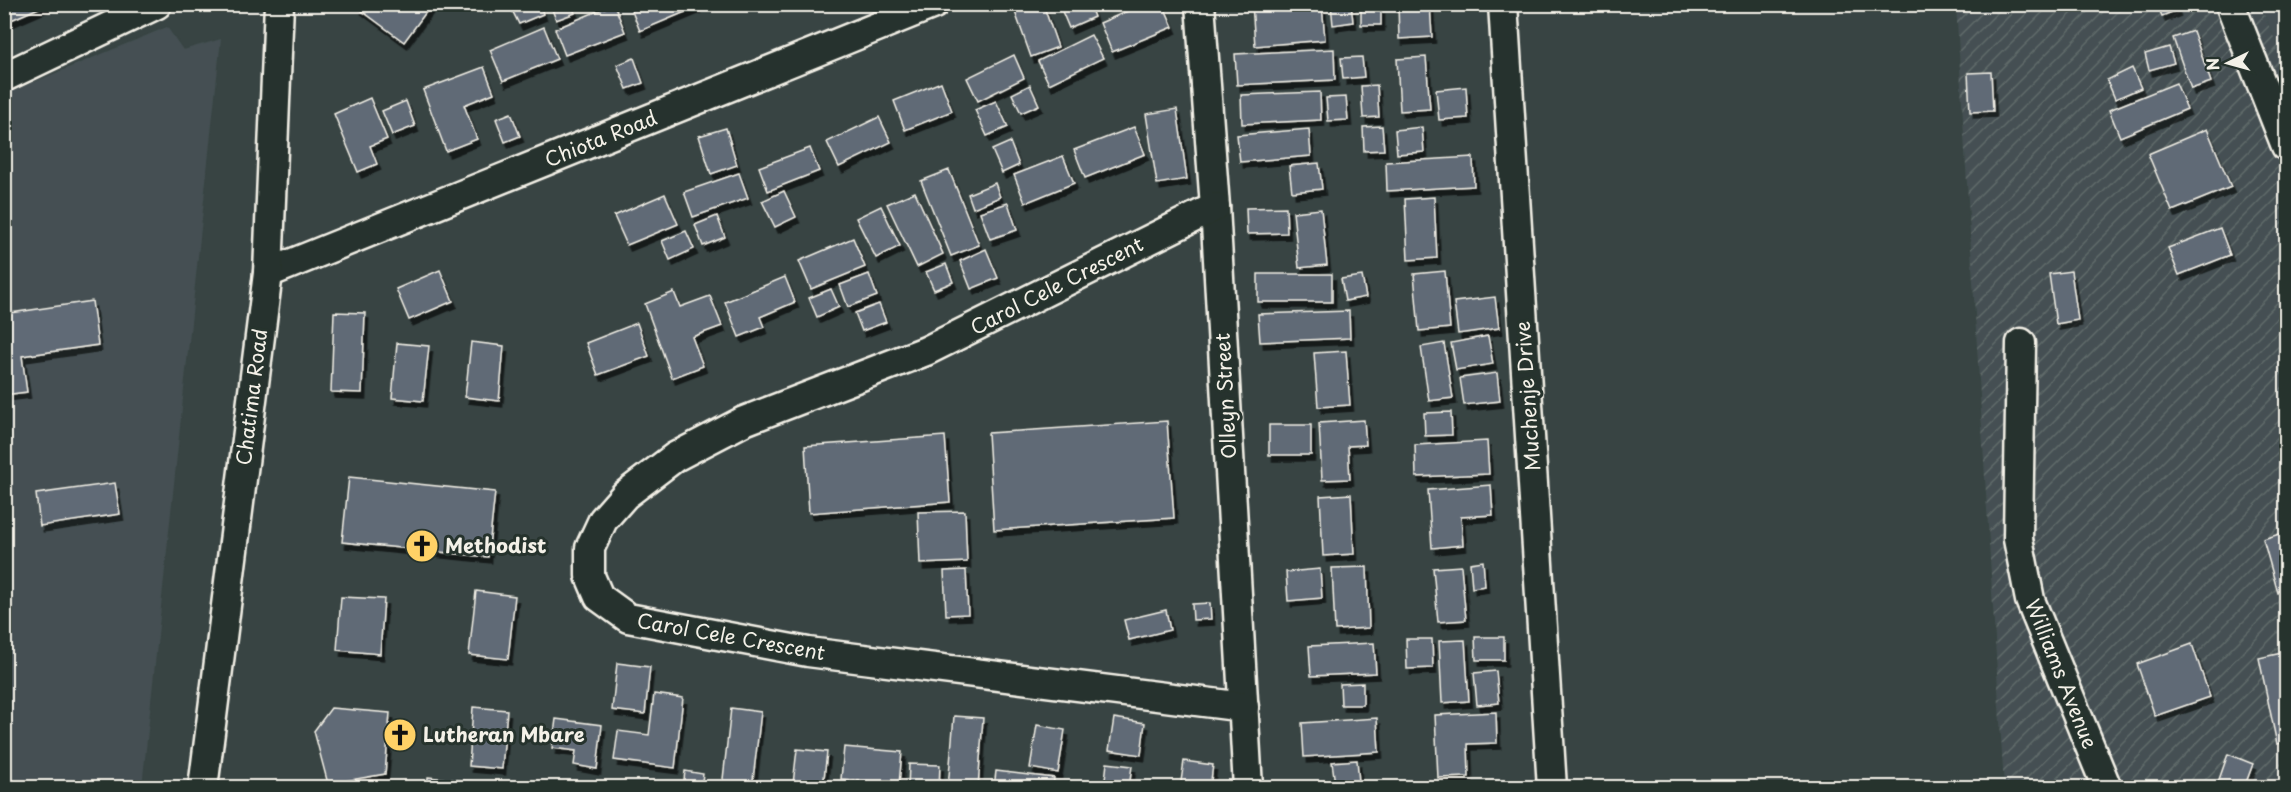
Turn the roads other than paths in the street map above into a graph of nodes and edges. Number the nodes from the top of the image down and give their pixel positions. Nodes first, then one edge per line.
1 (157, 4) edge
2 (279, 4) edge
3 (934, 4) edge
4 (1200, 4) edge
5 (1503, 4) edge
6 (2230, 4) edge
7 (4, 77) edge
8 (2286, 146) edge
9 (1215, 207) junction
10 (268, 273) junction
11 (2021, 343) dead end
12 (1244, 707) junction
13 (203, 788) edge
14 (1248, 788) edge
15 (1552, 788) edge
16 (2107, 788) edge

1 - 7 street
2 - 10 street, Chatima Road
3 - 10 street, Chiota Road
4 - 9 street, Olleyn Street
5 - 15 street, Muchenje Drive
6 - 8 street
9 - 12 street, Olleyn Street
9 - 12 street, Carol Cele Crescent
10 - 13 street, Chatima Road
11 - 16 street, Williams Avenue
12 - 14 street, Olleyn Street

